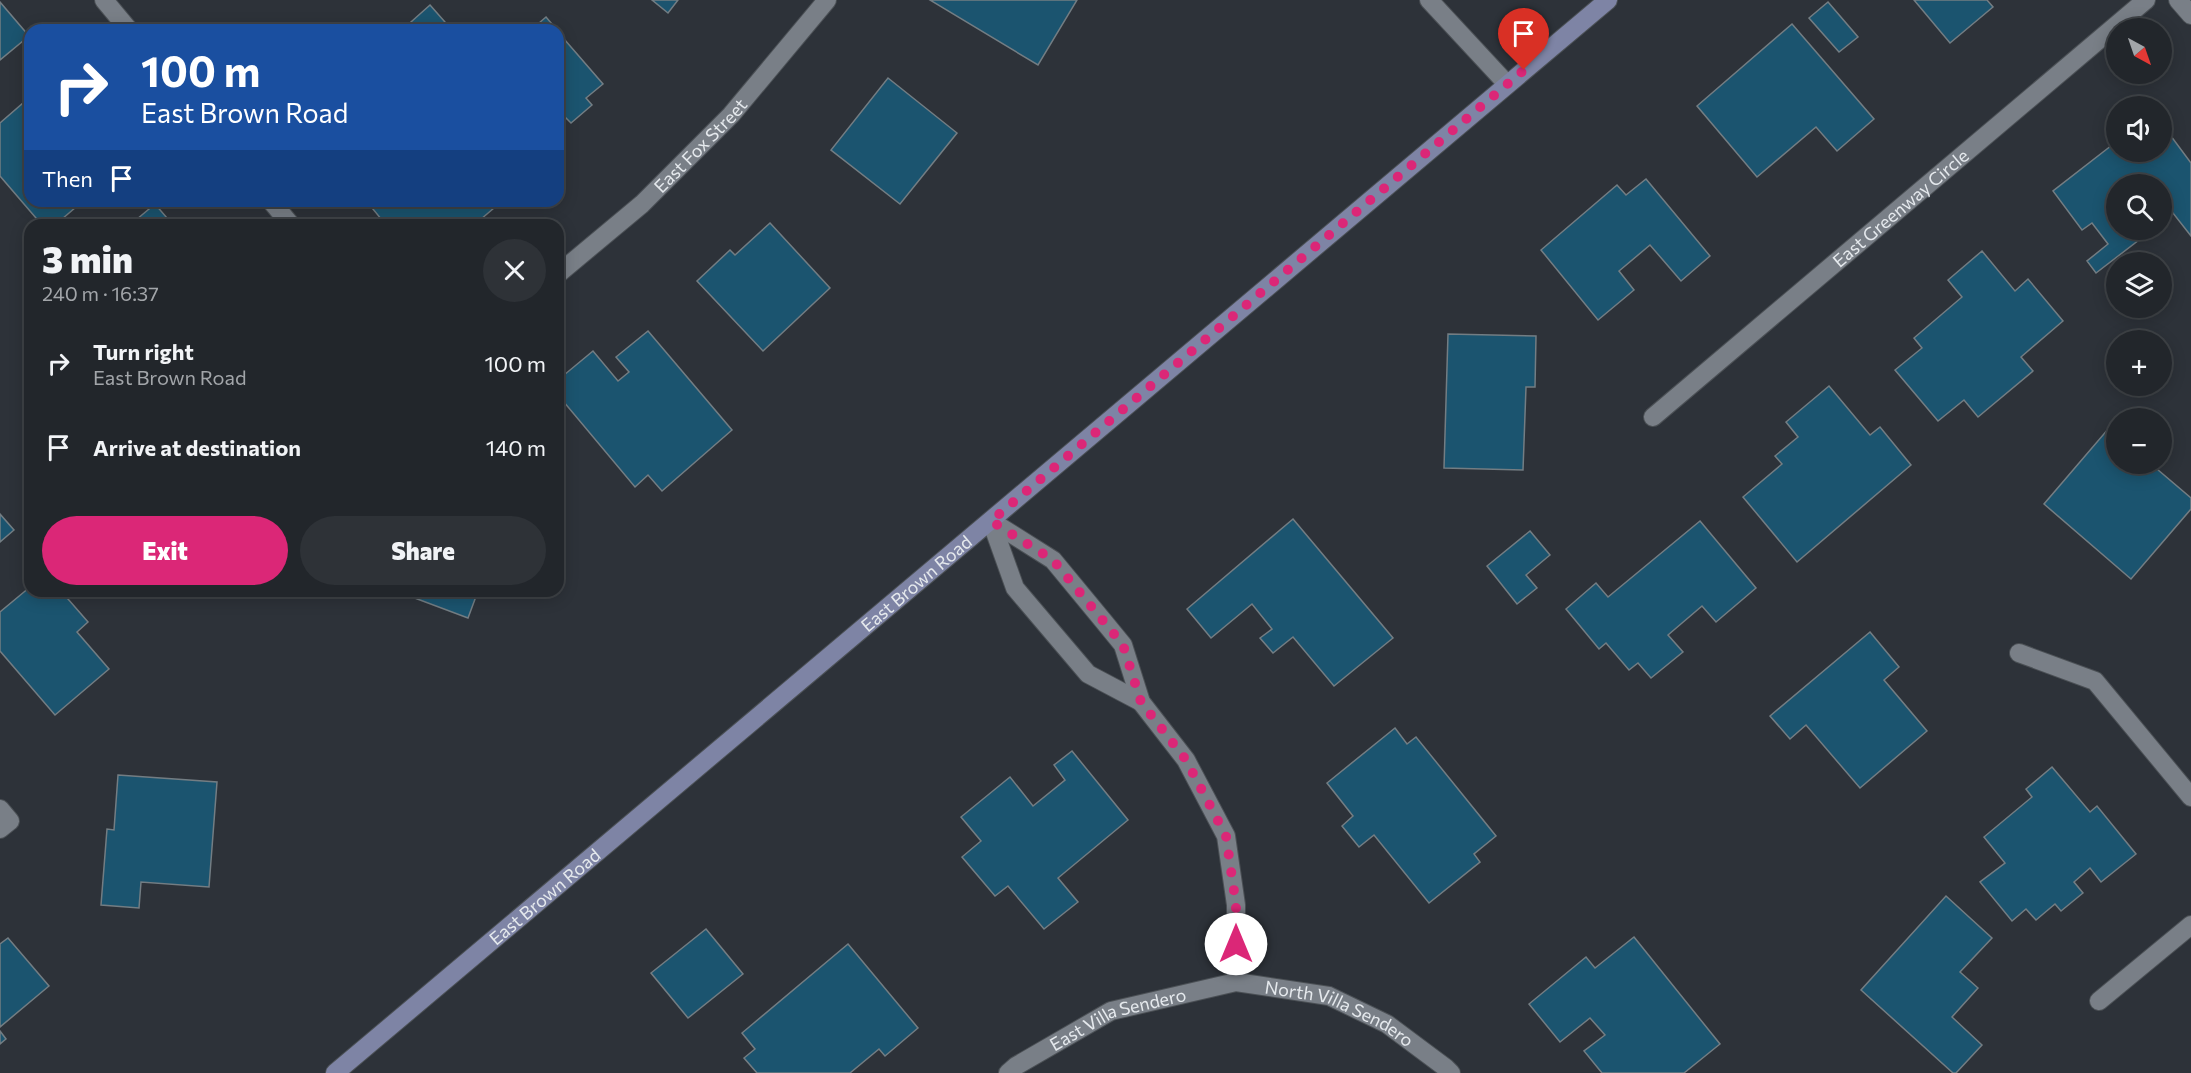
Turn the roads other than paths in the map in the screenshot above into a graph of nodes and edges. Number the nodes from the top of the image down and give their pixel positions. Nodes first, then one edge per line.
1 (104, 0) edge
2 (827, 0) edge
3 (1429, 0) edge
4 (1608, 0) edge
5 (2146, 0) edge
6 (2178, 0) edge
7 (2191, 15) edge
8 (124, 24) edge
9 (1507, 84) junction
10 (276, 207) edge
11 (286, 219) edge
12 (564, 269) edge
13 (1653, 417) dead end
14 (991, 521) junction
15 (2019, 653) dead end
16 (1141, 702) junction
17 (2191, 797) edge
18 (2191, 925) edge
19 (1236, 982) junction
20 (2098, 1001) dead end
21 (335, 1073) edge
22 (1008, 1073) edge
23 (1451, 1073) edge

1 - 8 street
2 - 12 street, East Fox Street
3 - 9 street
4 - 9 main road, East Brown Road
5 - 13 street, East Greenway Circle
6 - 7 street
9 - 14 main road, East Brown Road
10 - 11 street
14 - 16 street
14 - 16 street
14 - 21 main road, East Brown Road
15 - 17 street
16 - 19 street
18 - 20 street
19 - 22 street, East Villa Sendero
19 - 23 street, North Villa Sendero

